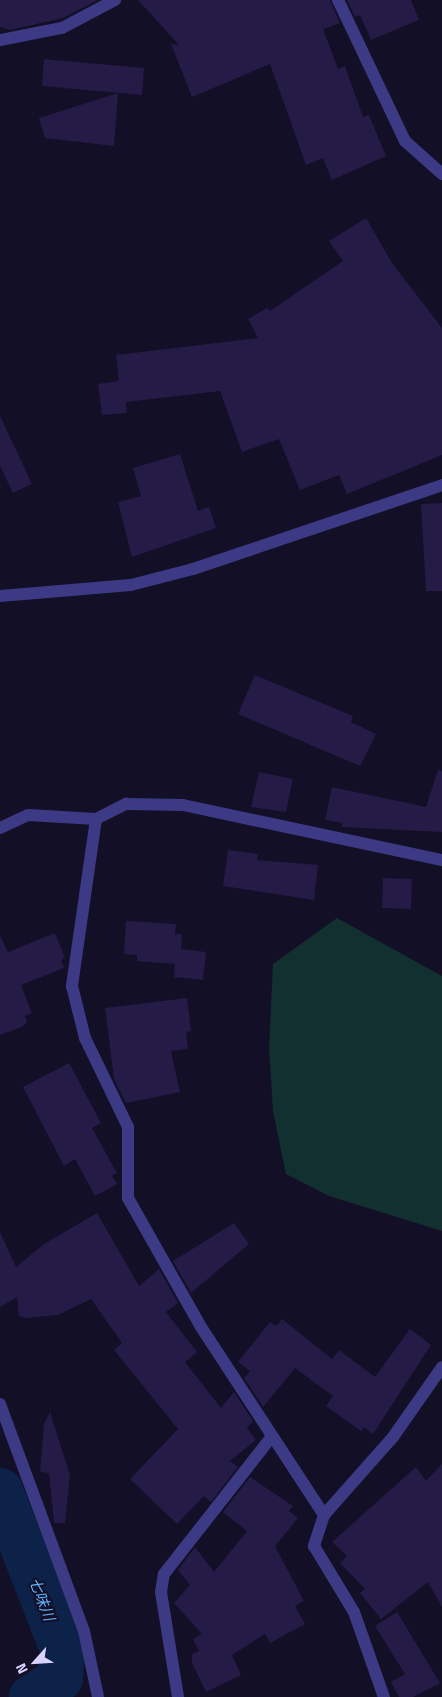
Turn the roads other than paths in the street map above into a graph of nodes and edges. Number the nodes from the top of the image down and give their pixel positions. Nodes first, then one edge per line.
1 (116, 0) edge
2 (338, 0) edge
3 (0, 40) edge
4 (442, 174) edge
5 (442, 485) edge
6 (0, 596) edge
7 (96, 819) junction
8 (0, 828) edge
9 (442, 860) edge
10 (442, 1367) edge
11 (0, 1404) edge
12 (270, 1439) junction
13 (324, 1515) junction
14 (98, 1697) edge
15 (178, 1697) edge
16 (384, 1697) edge

1 - 3 street
2 - 4 street
5 - 6 street
7 - 8 street
7 - 9 street
7 - 12 street
10 - 13 street
11 - 14 street
12 - 13 street
12 - 15 street
13 - 16 street

